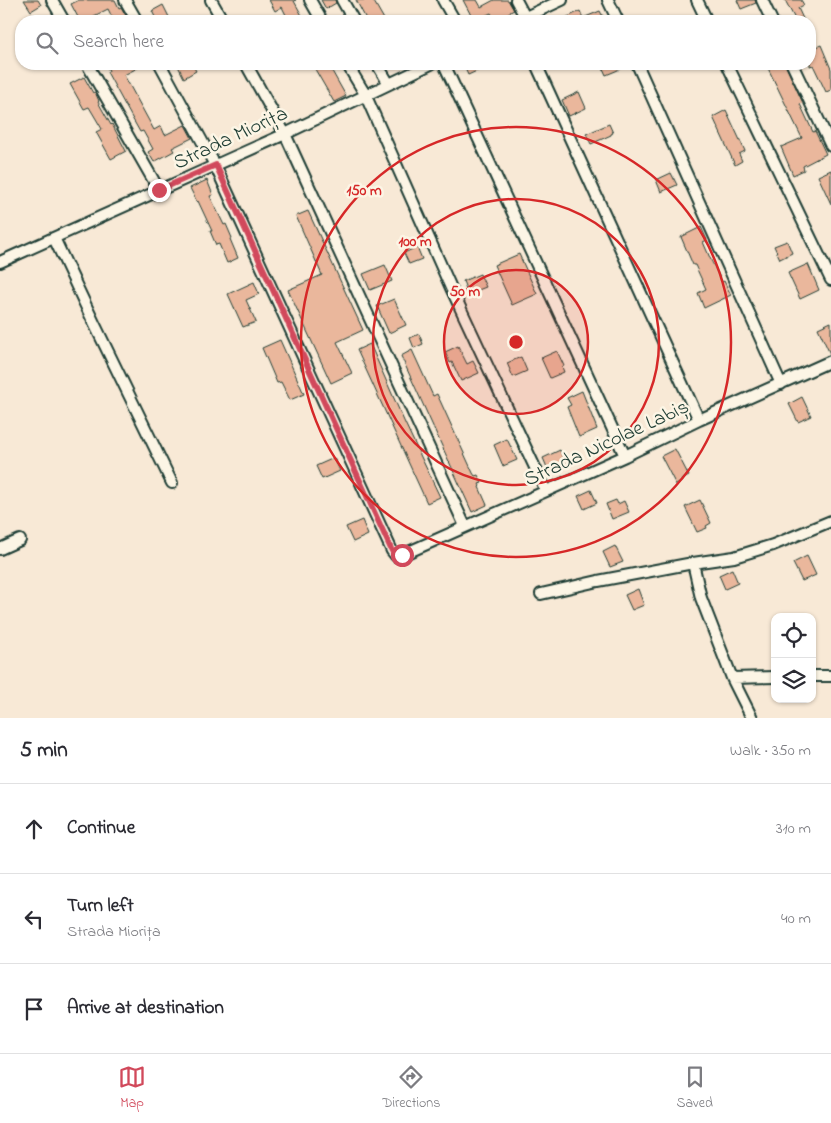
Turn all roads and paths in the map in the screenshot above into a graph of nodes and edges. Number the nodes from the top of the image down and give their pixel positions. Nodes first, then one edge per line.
1 (52, 0) edge
2 (125, 0) edge
3 (211, 0) edge
4 (310, 0) edge
5 (342, 0) edge
6 (443, 0) edge
7 (516, 0) edge
8 (562, 0) edge
9 (608, 0) edge
10 (697, 0) edge
11 (762, 0) edge
12 (61, 15) edge
13 (133, 15) edge
14 (220, 15) edge
15 (319, 15) edge
16 (351, 15) edge
17 (452, 15) edge
18 (520, 15) edge
19 (530, 15) edge
20 (615, 15) edge
21 (704, 15) edge
22 (769, 15) edge
23 (90, 70) edge
24 (163, 70) edge
25 (249, 70) edge
26 (351, 70) edge
27 (381, 70) edge
28 (418, 70) edge
29 (447, 70) edge
30 (539, 70) edge
31 (640, 70) edge
32 (730, 70) edge
33 (795, 70) edge
34 (389, 84) junction
35 (365, 94) junction
36 (285, 134) junction
37 (831, 146) edge
38 (216, 165) junction
39 (159, 190) junction
40 (54, 238) junction
41 (0, 262) edge
42 (831, 280) edge
43 (831, 361) edge
44 (781, 384) junction
45 (699, 420) junction
46 (625, 456) junction
47 (172, 483) dead end
48 (546, 491) junction
49 (831, 521) edge
50 (465, 526) junction
51 (20, 540) dead end
52 (0, 549) edge
53 (693, 563) junction
54 (541, 594) dead end
55 (816, 676) edge
56 (831, 676) edge
57 (771, 677) edge
58 (732, 678) junction
59 (752, 718) edge

1 - 12 street
2 - 13 street
3 - 14 street
4 - 15 street
5 - 16 street
6 - 17 street
7 - 18 street
8 - 19 street
9 - 20 street
10 - 21 street
11 - 22 street
23 - 39 street
24 - 38 street
25 - 36 street
26 - 35 street
27 - 34 street
28 - 34 street, Strada Miorița
29 - 46 street
30 - 45 street
31 - 44 street
32 - 42 street
33 - 37 street
34 - 35 street, Strada Miorița
35 - 36 street, Strada Miorița
35 - 48 street
36 - 38 street, Strada Miorița
36 - 50 street
38 - 39 street, Strada Miorița
38 - 50 street, Strada Nicolae Labiș
39 - 40 street, Strada Miorița
40 - 41 street, Strada Miorița
40 - 47 street
43 - 44 street, Strada Nicolae Labiș
44 - 45 street, Strada Nicolae Labiș
45 - 46 street, Strada Nicolae Labiș
46 - 48 street, Strada Nicolae Labiș
48 - 50 street, Strada Nicolae Labiș
49 - 53 street
51 - 52 street
53 - 54 street
53 - 58 street
55 - 56 street
57 - 58 street
58 - 59 street

